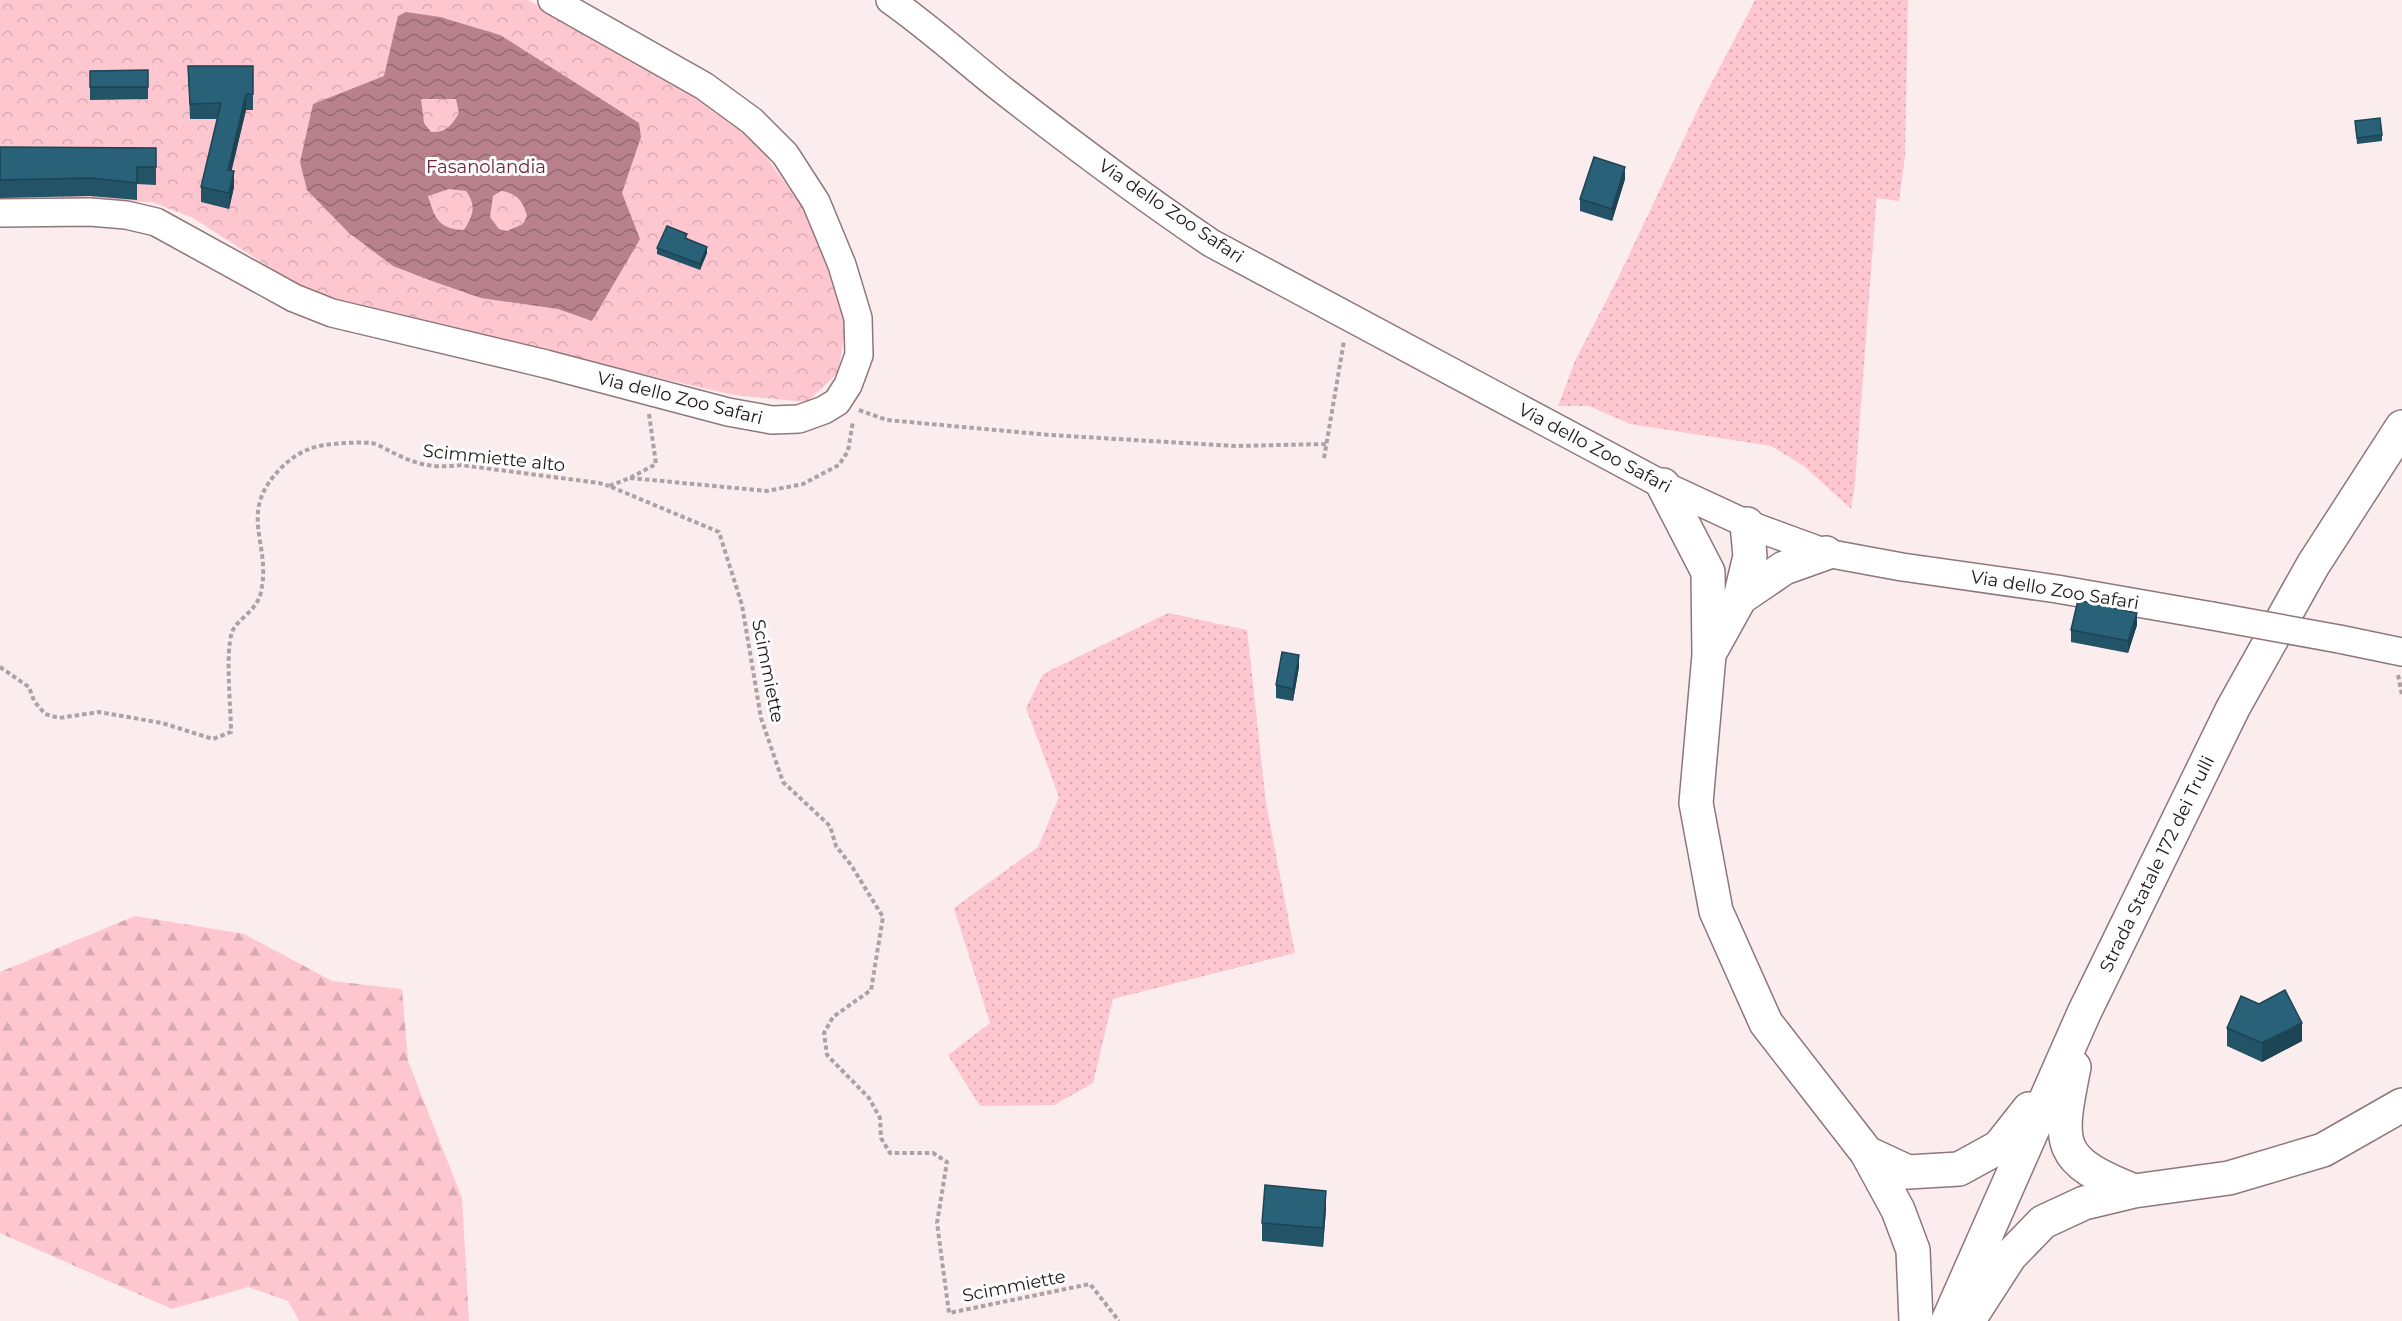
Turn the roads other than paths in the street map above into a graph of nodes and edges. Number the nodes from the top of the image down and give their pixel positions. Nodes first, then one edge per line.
1 (552, 0) edge
2 (890, 0) edge
3 (0, 213) edge
4 (2402, 427) edge
5 (1663, 485) junction
6 (1747, 524) junction
7 (1826, 553) junction
8 (1708, 572) junction
9 (1740, 598) junction
10 (2402, 652) edge
11 (1708, 655) junction
12 (2084, 1013) junction
13 (2058, 1073) junction
14 (2402, 1106) edge
15 (1867, 1153) junction
16 (2134, 1191) junction
17 (1916, 1321) edge
18 (1948, 1321) edge
19 (1968, 1321) edge

1 - 3 street, Via dello Zoo Safari
2 - 5 street, Via dello Zoo Safari
4 - 12 main road, Strada Statale 172 dei Trulli
5 - 6 street, Via dello Zoo Safari
5 - 8 main road
6 - 7 street, Via dello Zoo Safari
6 - 8 main road
6 - 9 main road
7 - 9 main road
7 - 10 street, Via dello Zoo Safari, bridge
8 - 11 main road
9 - 11 main road
11 - 15 main road
12 - 13 main road, Strada Statale 172 dei Trulli
12 - 16 main road
13 - 15 main road
13 - 18 main road, Strada Statale 172 dei Trulli
14 - 16 main road
15 - 17 main road
16 - 19 main road

